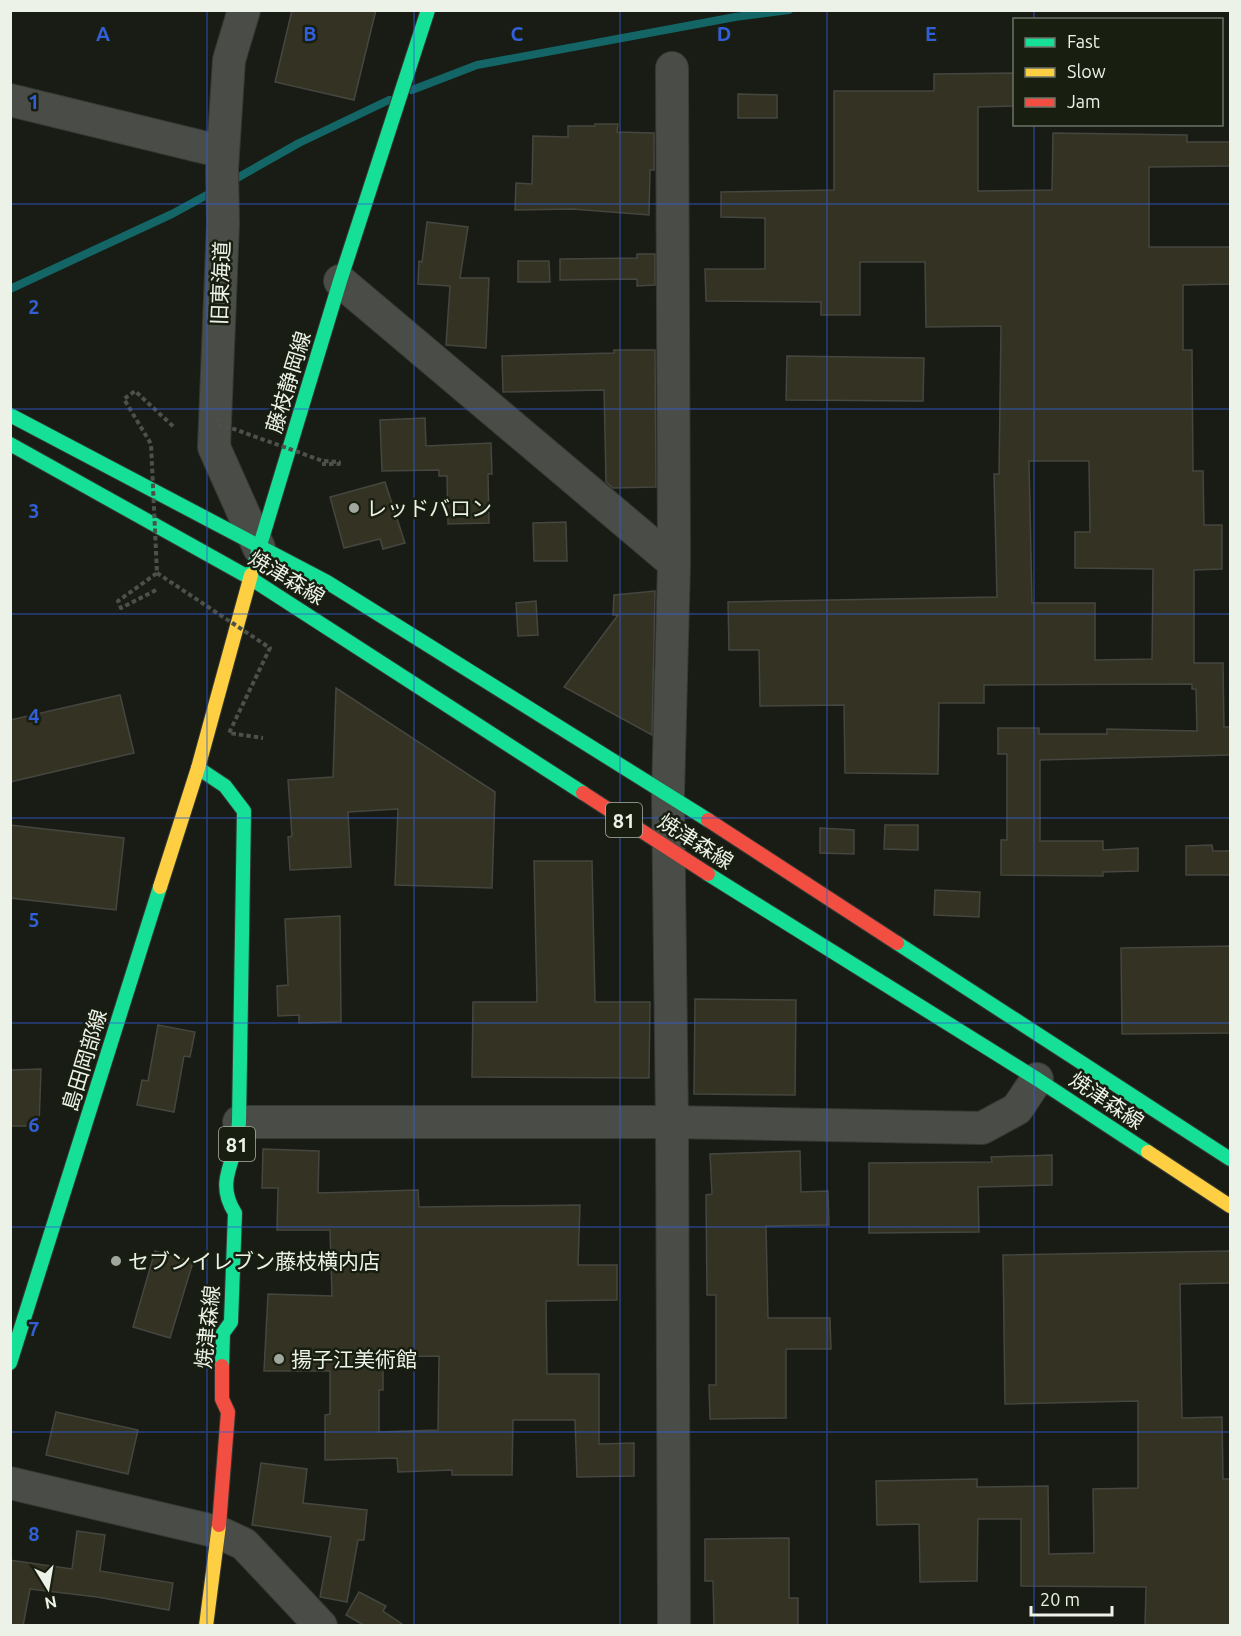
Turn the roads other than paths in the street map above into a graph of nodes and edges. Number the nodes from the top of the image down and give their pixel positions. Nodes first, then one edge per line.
1 (244, 10) edge
2 (428, 10) edge
3 (672, 68) dead end
4 (10, 100) edge
5 (223, 160) junction
6 (340, 281) junction
7 (10, 415) edge
8 (10, 444) edge
9 (259, 548) junction
10 (674, 563) junction
11 (250, 578) junction
12 (198, 768) junction
13 (668, 794) junction
14 (669, 849) junction
15 (1037, 1079) junction
16 (239, 1122) junction
17 (672, 1122) junction
18 (1230, 1159) edge
19 (1230, 1206) edge
20 (10, 1364) edge
21 (10, 1483) edge
22 (218, 1532) junction
23 (206, 1626) edge
24 (321, 1626) edge
25 (674, 1626) edge

1 - 5 street, 旧東海道
2 - 6 main road, 藤枝静岡線
3 - 10 street
4 - 5 street
5 - 9 street, 旧東海道
6 - 9 main road, 藤枝静岡線
6 - 10 street
7 - 9 main road, 焼津森線 / 81
8 - 11 main road, 焼津森線 / 81
9 - 11 main road, 藤枝静岡線
9 - 13 main road, 焼津森線 / 81
10 - 13 street
11 - 12 main road, 藤枝静岡線
11 - 14 main road, 焼津森線 / 81
12 - 16 main road, 焼津森線 / 81
12 - 20 main road, 島田岡部線
13 - 14 street
13 - 18 main road, 焼津森線 / 81
14 - 15 main road, 焼津森線 / 81
14 - 17 street
15 - 17 street
15 - 19 main road, 焼津森線 / 81
16 - 17 street
16 - 22 main road, 焼津森線 / 81
17 - 25 street
21 - 22 street
22 - 23 main road, 焼津森線 / 81
22 - 24 street

